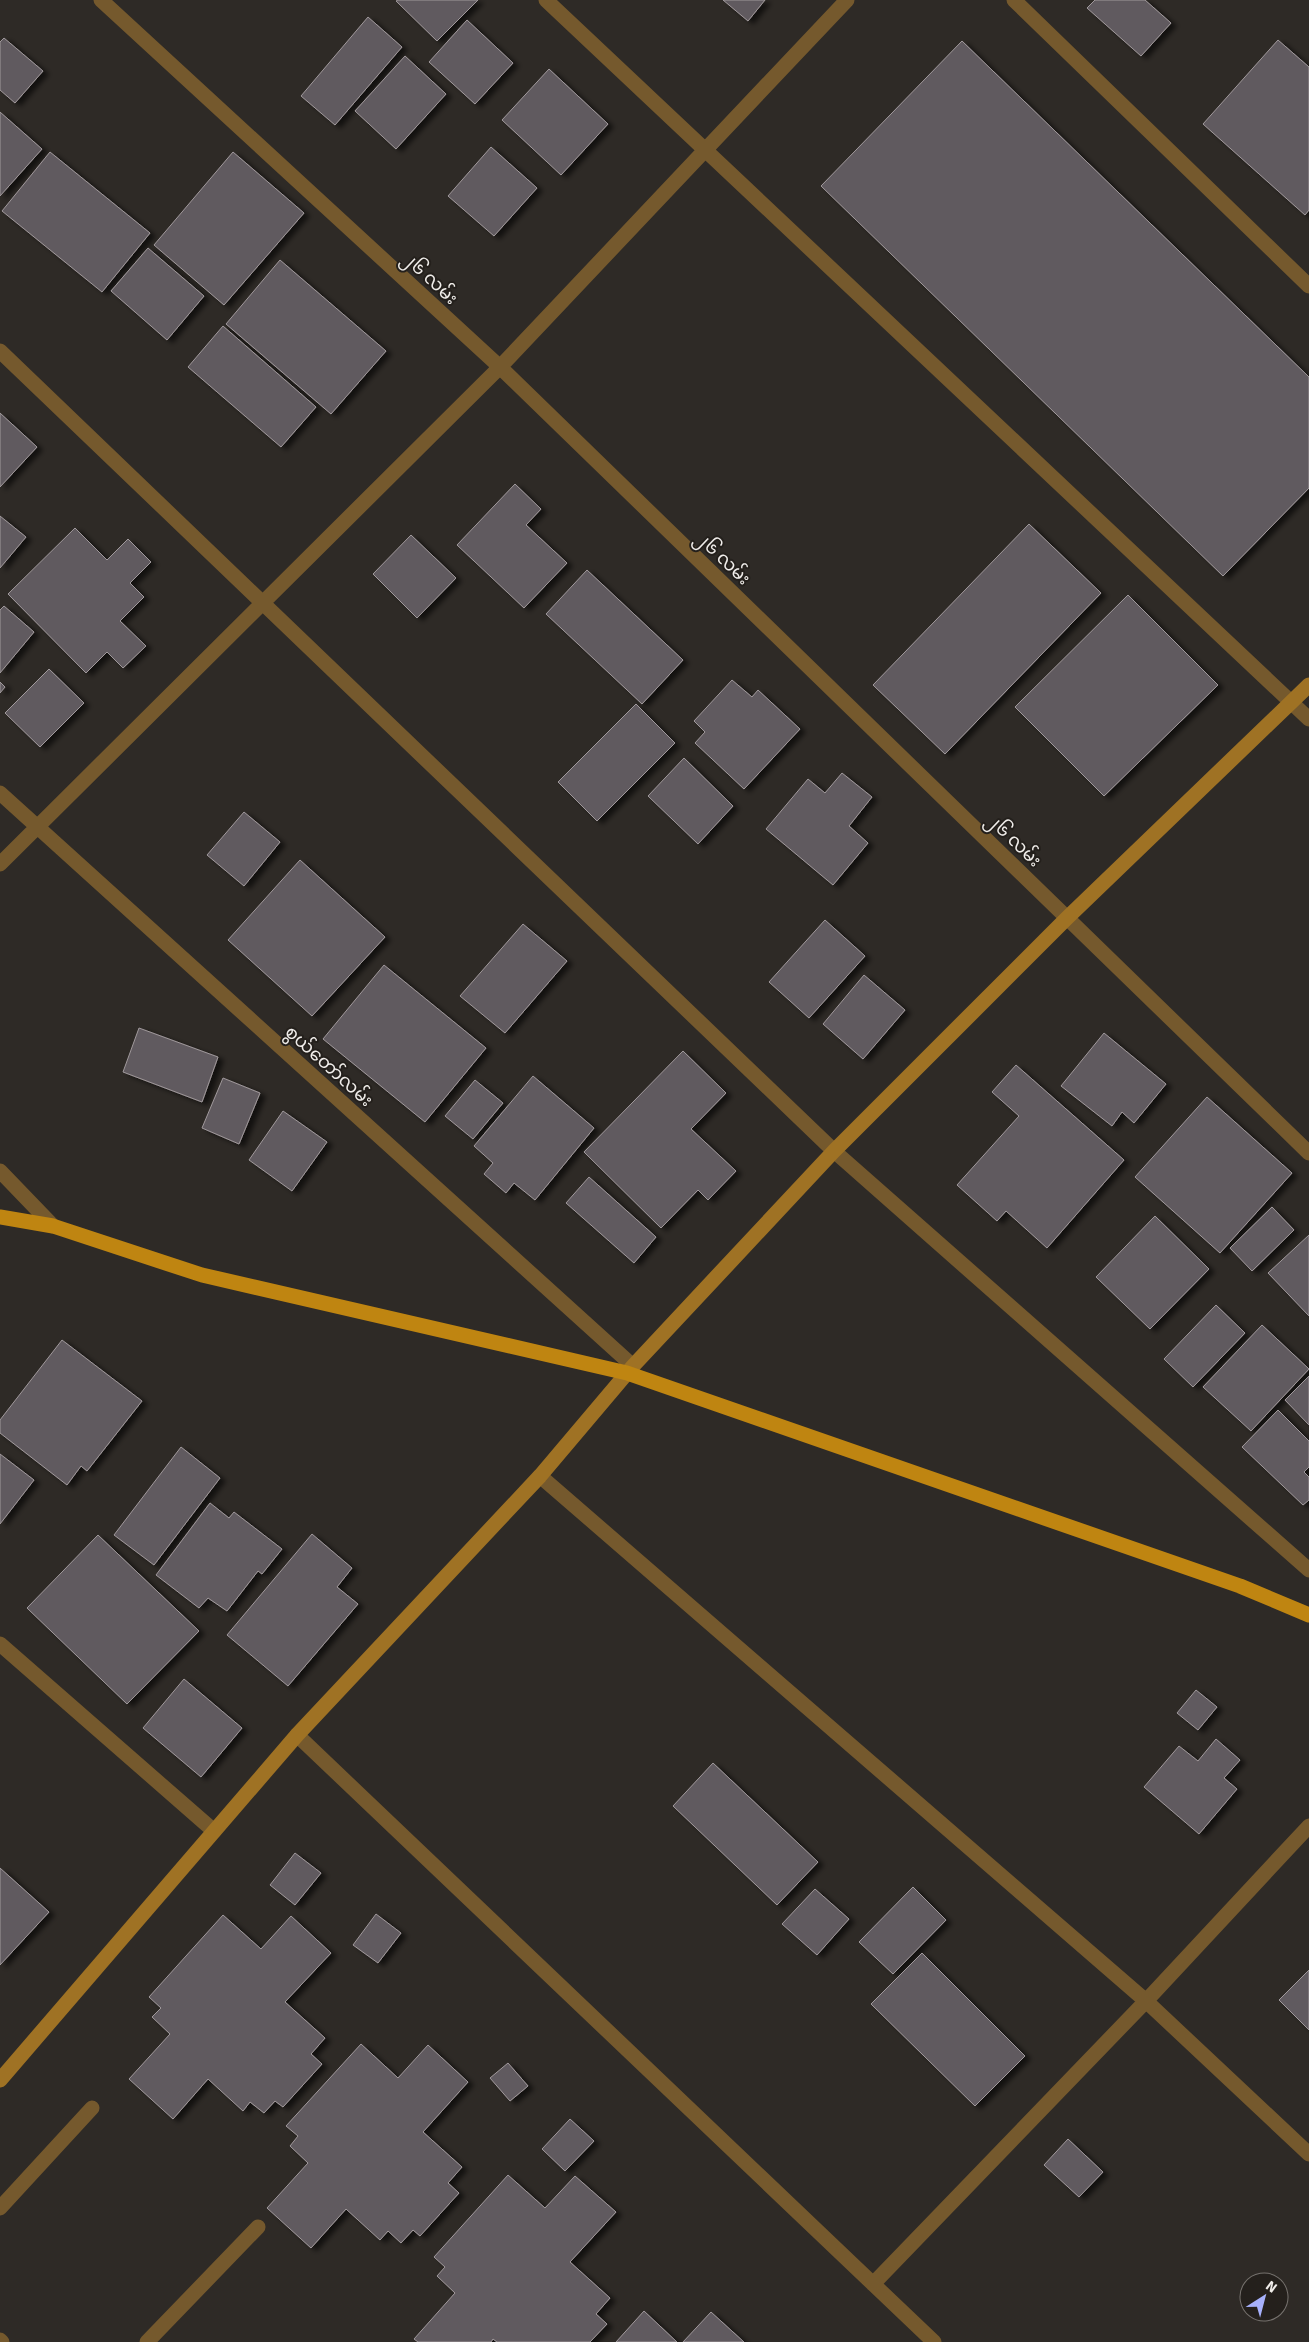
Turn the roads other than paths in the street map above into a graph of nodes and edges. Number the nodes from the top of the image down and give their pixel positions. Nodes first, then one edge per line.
1 (101, 0) edge
2 (546, 0) edge
3 (847, 0) edge
4 (1014, 0) edge
5 (706, 150) junction
6 (1309, 286) edge
7 (0, 352) edge
8 (500, 367) junction
9 (263, 604) junction
10 (1309, 685) edge
11 (1292, 703) junction
12 (1309, 719) edge
13 (0, 793) edge
14 (37, 828) junction
15 (0, 864) edge
16 (1068, 918) junction
17 (834, 1151) junction
18 (1309, 1153) edge
19 (0, 1170) edge
20 (0, 1217) edge
21 (54, 1226) junction
22 (630, 1370) junction
23 (540, 1476) junction
24 (1309, 1570) edge
25 (1309, 1615) edge
26 (0, 1644) edge
27 (296, 1735) junction
28 (1309, 1826) edge
29 (214, 1831) junction
30 (1146, 2001) junction
31 (2, 2074) edge
32 (92, 2108) dead end
33 (1309, 2154) edge
34 (0, 2208) edge
35 (258, 2227) dead end
36 (873, 2284) junction
37 (147, 2342) edge
38 (934, 2342) edge

1 - 8 street, ၂၆ လမ်း
2 - 5 street
3 - 5 street
4 - 6 street
5 - 8 street
5 - 11 street
7 - 9 street
8 - 9 street
8 - 16 street, ၂၆ လမ်း
9 - 14 street
9 - 17 street
10 - 11 street
11 - 12 street
11 - 16 street
13 - 14 street, စွယ်တော်လမ်း
14 - 15 street
14 - 22 street, စွယ်တော်လမ်း
16 - 17 street
16 - 18 street, ၂၆ လမ်း
17 - 22 street
17 - 24 street
19 - 21 street
20 - 21 main road
21 - 22 main road
22 - 23 street
22 - 25 main road
23 - 27 street
23 - 30 street
26 - 29 street
27 - 29 street
27 - 36 street
28 - 30 street
29 - 31 street
30 - 33 street
30 - 36 street
32 - 34 street
35 - 37 street
36 - 38 street

